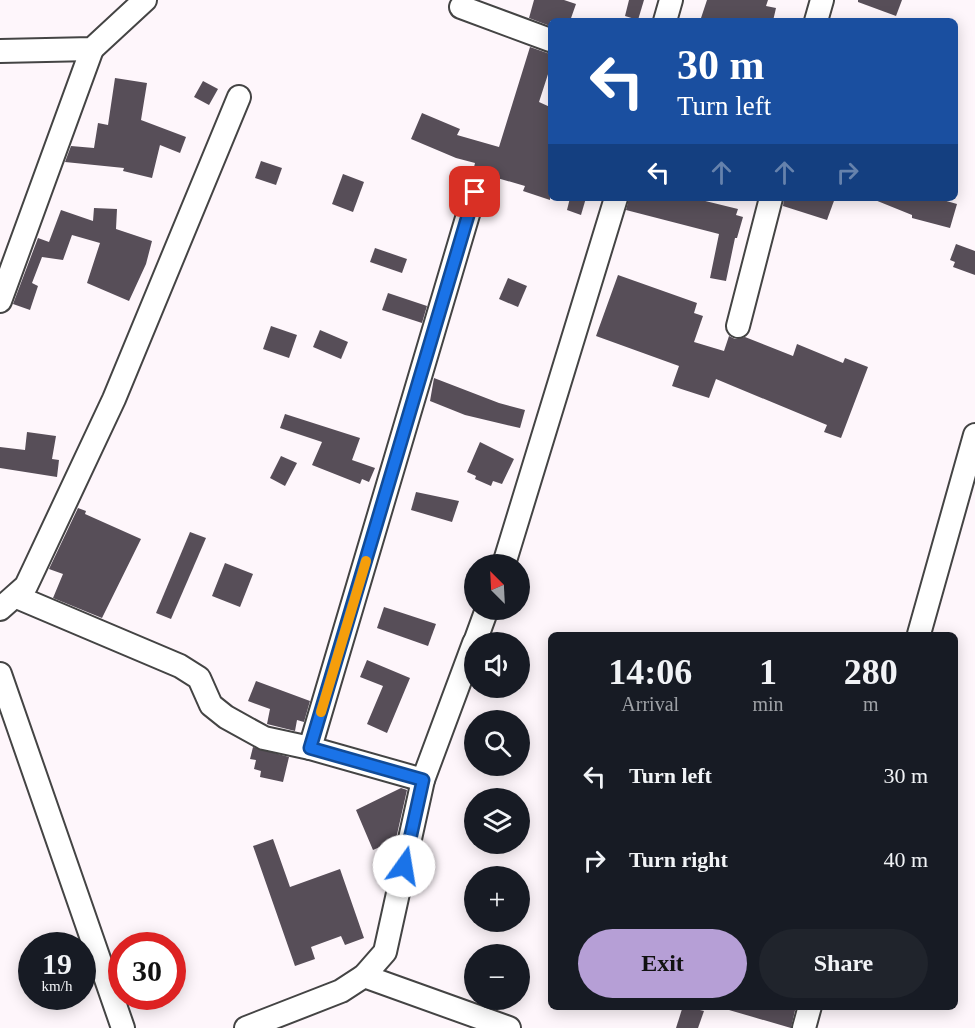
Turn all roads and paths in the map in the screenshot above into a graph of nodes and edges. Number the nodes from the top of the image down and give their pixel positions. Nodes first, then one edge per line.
1 (145, 0) edge
2 (671, 0) edge
3 (822, 0) edge
4 (461, 7) dead end
5 (666, 18) edge
6 (817, 18) edge
7 (548, 39) edge
8 (92, 50) junction
9 (0, 51) edge
10 (239, 97) dead end
11 (475, 192) dead end
12 (615, 201) edge
13 (770, 201) edge
14 (0, 301) edge
15 (738, 326) dead end
16 (975, 435) edge
17 (507, 554) edge
18 (8, 603) edge
19 (920, 632) edge
20 (464, 670) edge
21 (0, 674) edge
22 (310, 748) junction
23 (423, 780) junction
24 (364, 976) junction
25 (809, 1010) edge
26 (123, 1028) edge
27 (246, 1028) edge
28 (509, 1028) edge
29 (804, 1028) edge

1 - 8 street
2 - 5 street
3 - 6 street
4 - 7 street
8 - 9 street
8 - 14 street
10 - 18 street
11 - 22 street
12 - 17 street
13 - 15 street
16 - 19 street
18 - 22 street
20 - 23 street
21 - 26 street
22 - 23 street
23 - 24 street
24 - 27 street
24 - 28 street
25 - 29 street

